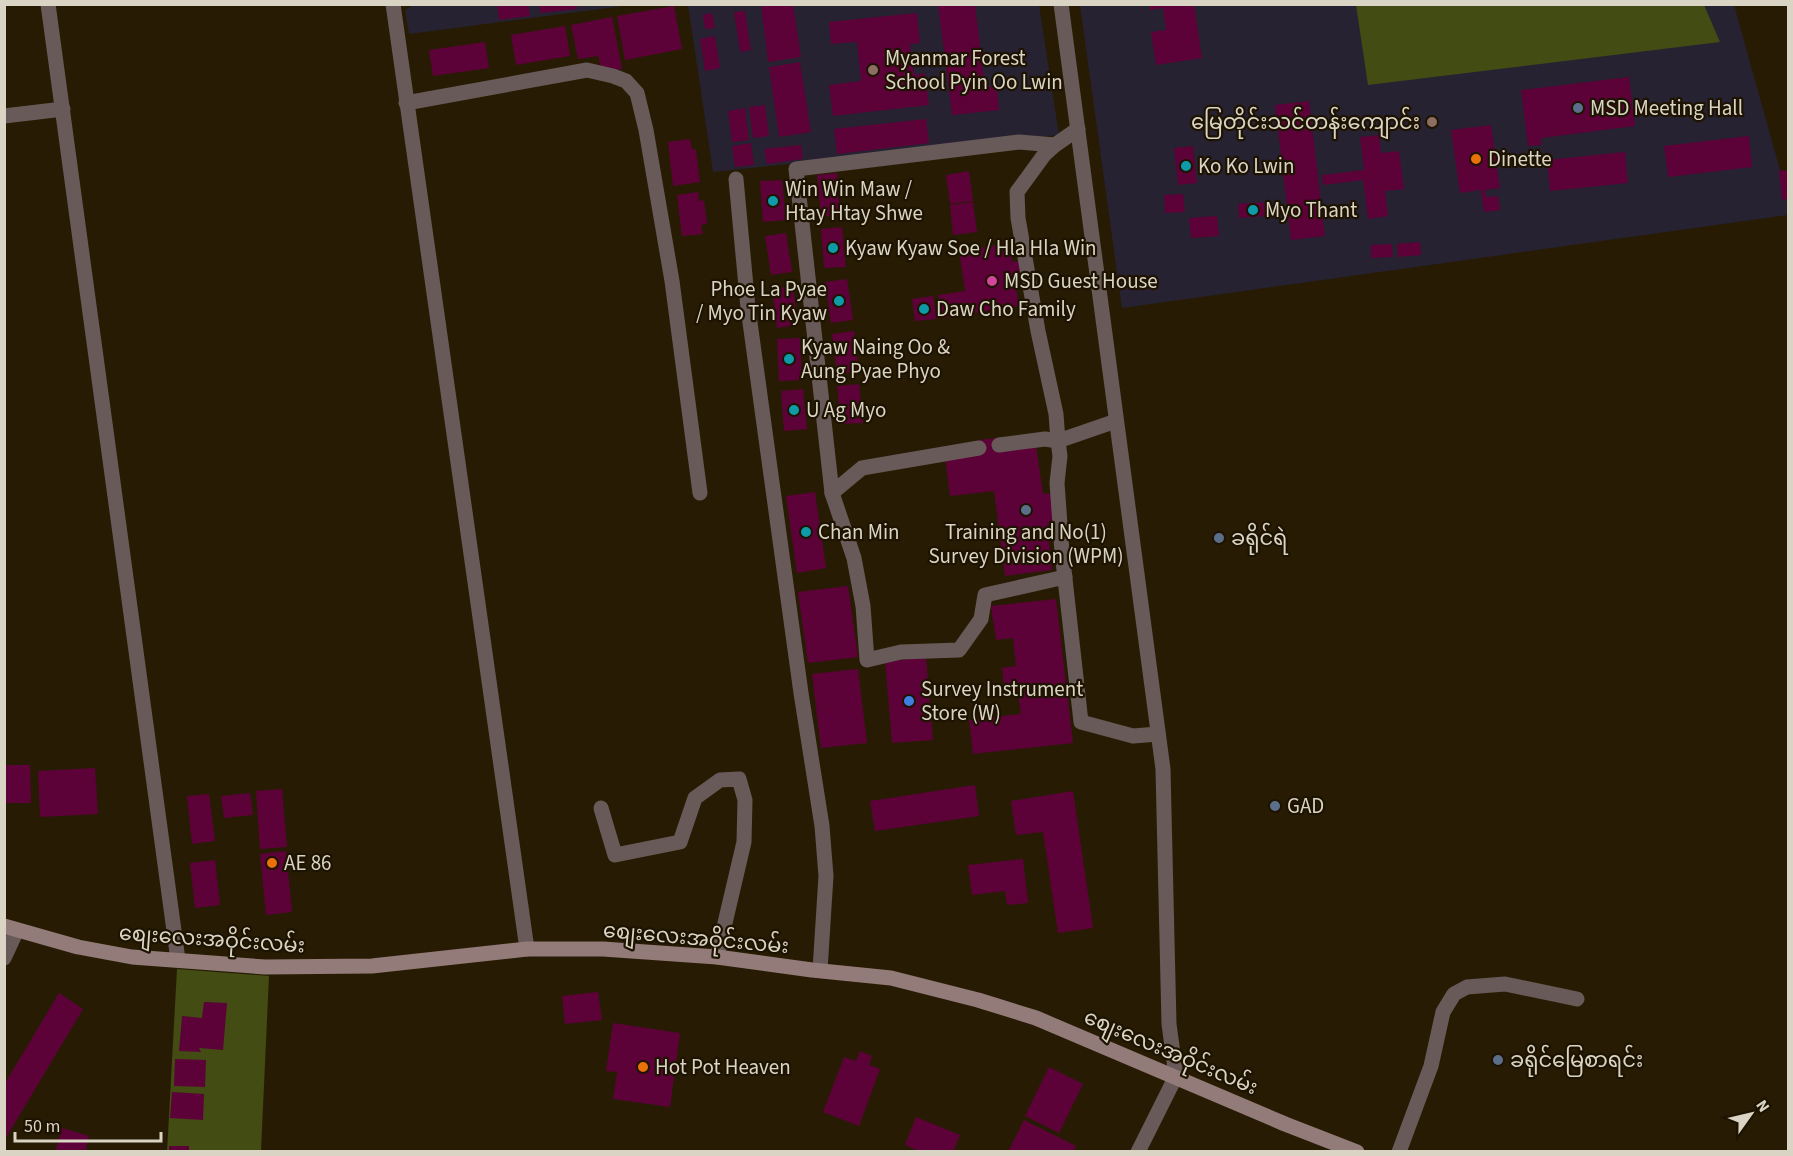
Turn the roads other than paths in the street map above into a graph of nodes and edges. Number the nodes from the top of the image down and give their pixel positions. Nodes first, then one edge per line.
1 (48, 4) edge
2 (393, 4) edge
3 (1061, 4) edge
4 (406, 103) junction
5 (63, 109) junction
6 (4, 116) edge
7 (1078, 129) junction
8 (1055, 145) junction
9 (736, 178) dead end
10 (1116, 421) junction
11 (1058, 441) junction
12 (999, 445) dead end
13 (979, 448) dead end
14 (832, 493) junction
15 (700, 494) dead end
16 (1065, 577) junction
17 (1158, 734) junction
18 (601, 808) dead end
19 (11, 928) edge
20 (527, 949) junction
21 (717, 957) junction
22 (4, 958) edge
23 (178, 960) junction
24 (820, 970) junction
25 (1577, 999) dead end
26 (1176, 1076) junction
27 (1138, 1152) edge
28 (1357, 1152) edge
29 (1399, 1152) edge

1 - 5 street
2 - 4 street
3 - 7 street
4 - 15 street
4 - 20 street
5 - 6 street
5 - 23 street
7 - 8 street
7 - 10 street
8 - 11 street
8 - 14 street
9 - 24 street
10 - 11 street
10 - 17 street
11 - 12 street
11 - 16 street
13 - 14 street
14 - 16 street
16 - 17 street
17 - 26 street
18 - 21 street
19 - 22 street
19 - 23 street, စျေးလေးအဝိုင်းလမ်း
20 - 21 street, စျေးလေးအဝိုင်းလမ်း
20 - 23 street, စျေးလေးအဝိုင်းလမ်း
21 - 24 street, စျေးလေးအဝိုင်းလမ်း
24 - 26 street, စျေးလေးအဝိုင်းလမ်း
25 - 29 street
26 - 27 street
26 - 28 street, စျေးလေးအဝိုင်းလမ်း

